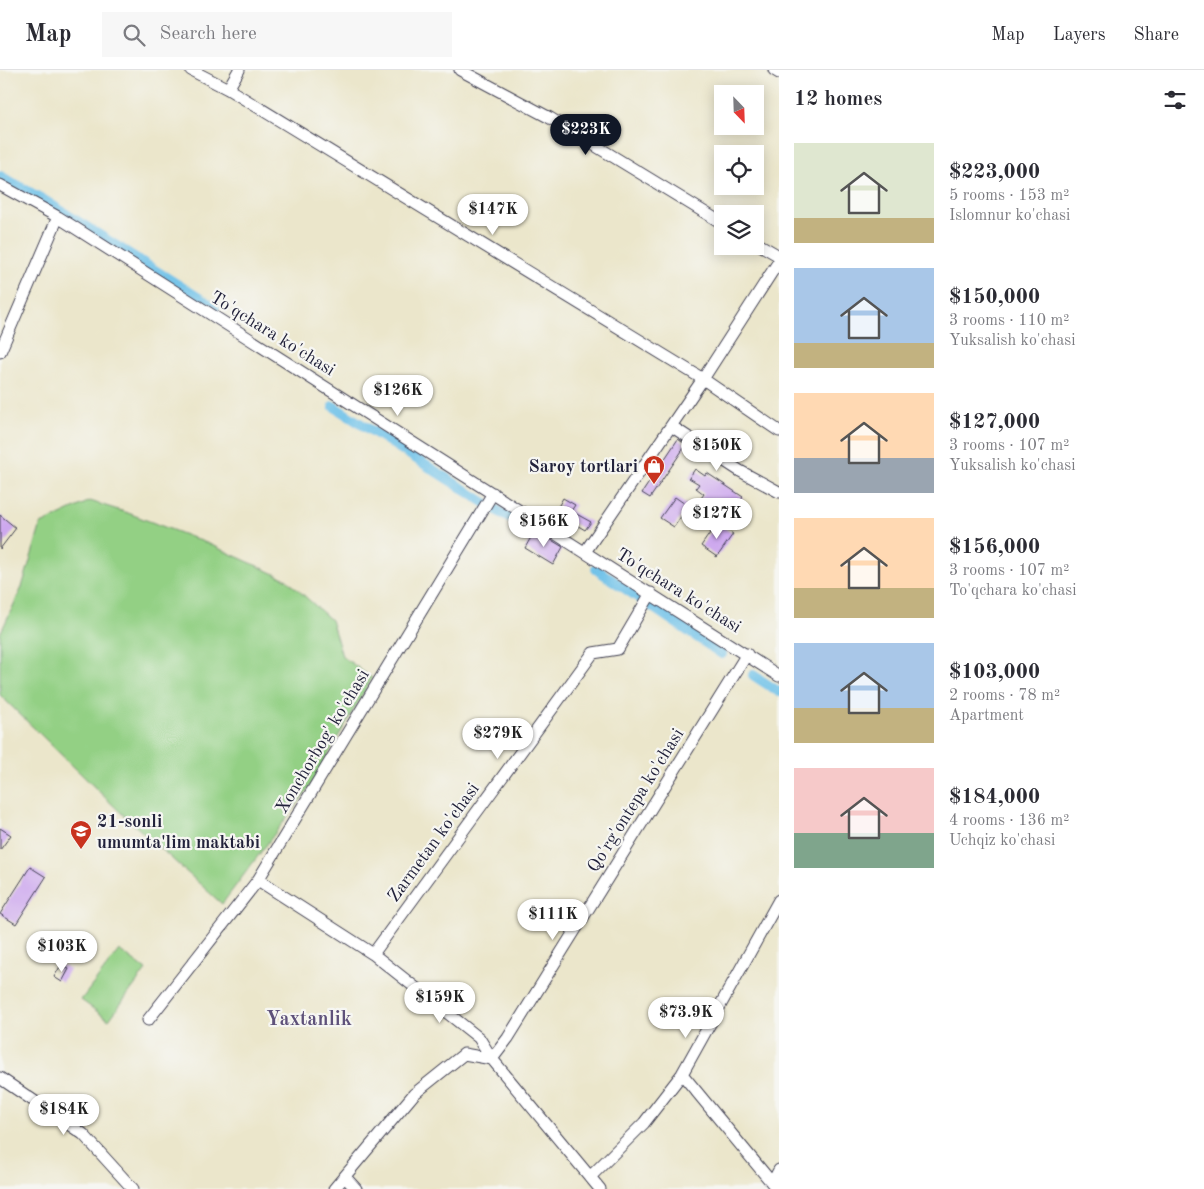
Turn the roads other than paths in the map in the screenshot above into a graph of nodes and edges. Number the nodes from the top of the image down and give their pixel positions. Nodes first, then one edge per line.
1 (191, 70) edge
2 (239, 70) edge
3 (460, 70) edge
4 (774, 70) edge
5 (779, 73) edge
6 (228, 89) junction
7 (0, 185) edge
8 (58, 217) junction
9 (714, 218) edge
10 (764, 247) edge
11 (779, 256) edge
12 (779, 261) edge
13 (0, 352) edge
14 (703, 379) junction
15 (671, 426) junction
16 (779, 431) edge
17 (779, 492) edge
18 (493, 493) junction
19 (585, 552) junction
20 (651, 593) junction
21 (747, 654) junction
22 (779, 676) edge
23 (258, 880) junction
24 (779, 900) edge
25 (373, 954) junction
26 (148, 1020) dead end
27 (492, 1059) junction
28 (682, 1074) junction
29 (0, 1078) edge
30 (779, 1170) edge
31 (345, 1177) junction
32 (590, 1177) junction
33 (775, 1186) edge
34 (133, 1189) edge
35 (334, 1189) edge
36 (356, 1189) edge
37 (600, 1189) edge

1 - 6 street
2 - 6 street
3 - 9 street
4 - 5 street
6 - 14 street
7 - 8 street, To'qchara ko'chasi
8 - 13 street
8 - 18 street, To'qchara ko'chasi
10 - 11 street
12 - 14 street
14 - 15 street
14 - 16 street
15 - 17 street
15 - 19 street
18 - 19 street, To'qchara ko'chasi
18 - 23 street, Xonchorbog' ko'chasi
19 - 20 street, To'qchara ko'chasi
20 - 21 street, To'qchara ko'chasi
20 - 25 street, Zarmetan ko'chasi
21 - 22 street, To'qchara ko'chasi
21 - 27 street, Qo'rg'ontepa ko'chasi
23 - 25 street
23 - 26 street, Xonchorbog' ko'chasi
24 - 28 street
25 - 27 street
27 - 31 street
27 - 32 street
28 - 32 street
28 - 33 street
29 - 34 street
30 - 33 street
31 - 35 street
31 - 36 street
32 - 37 street

